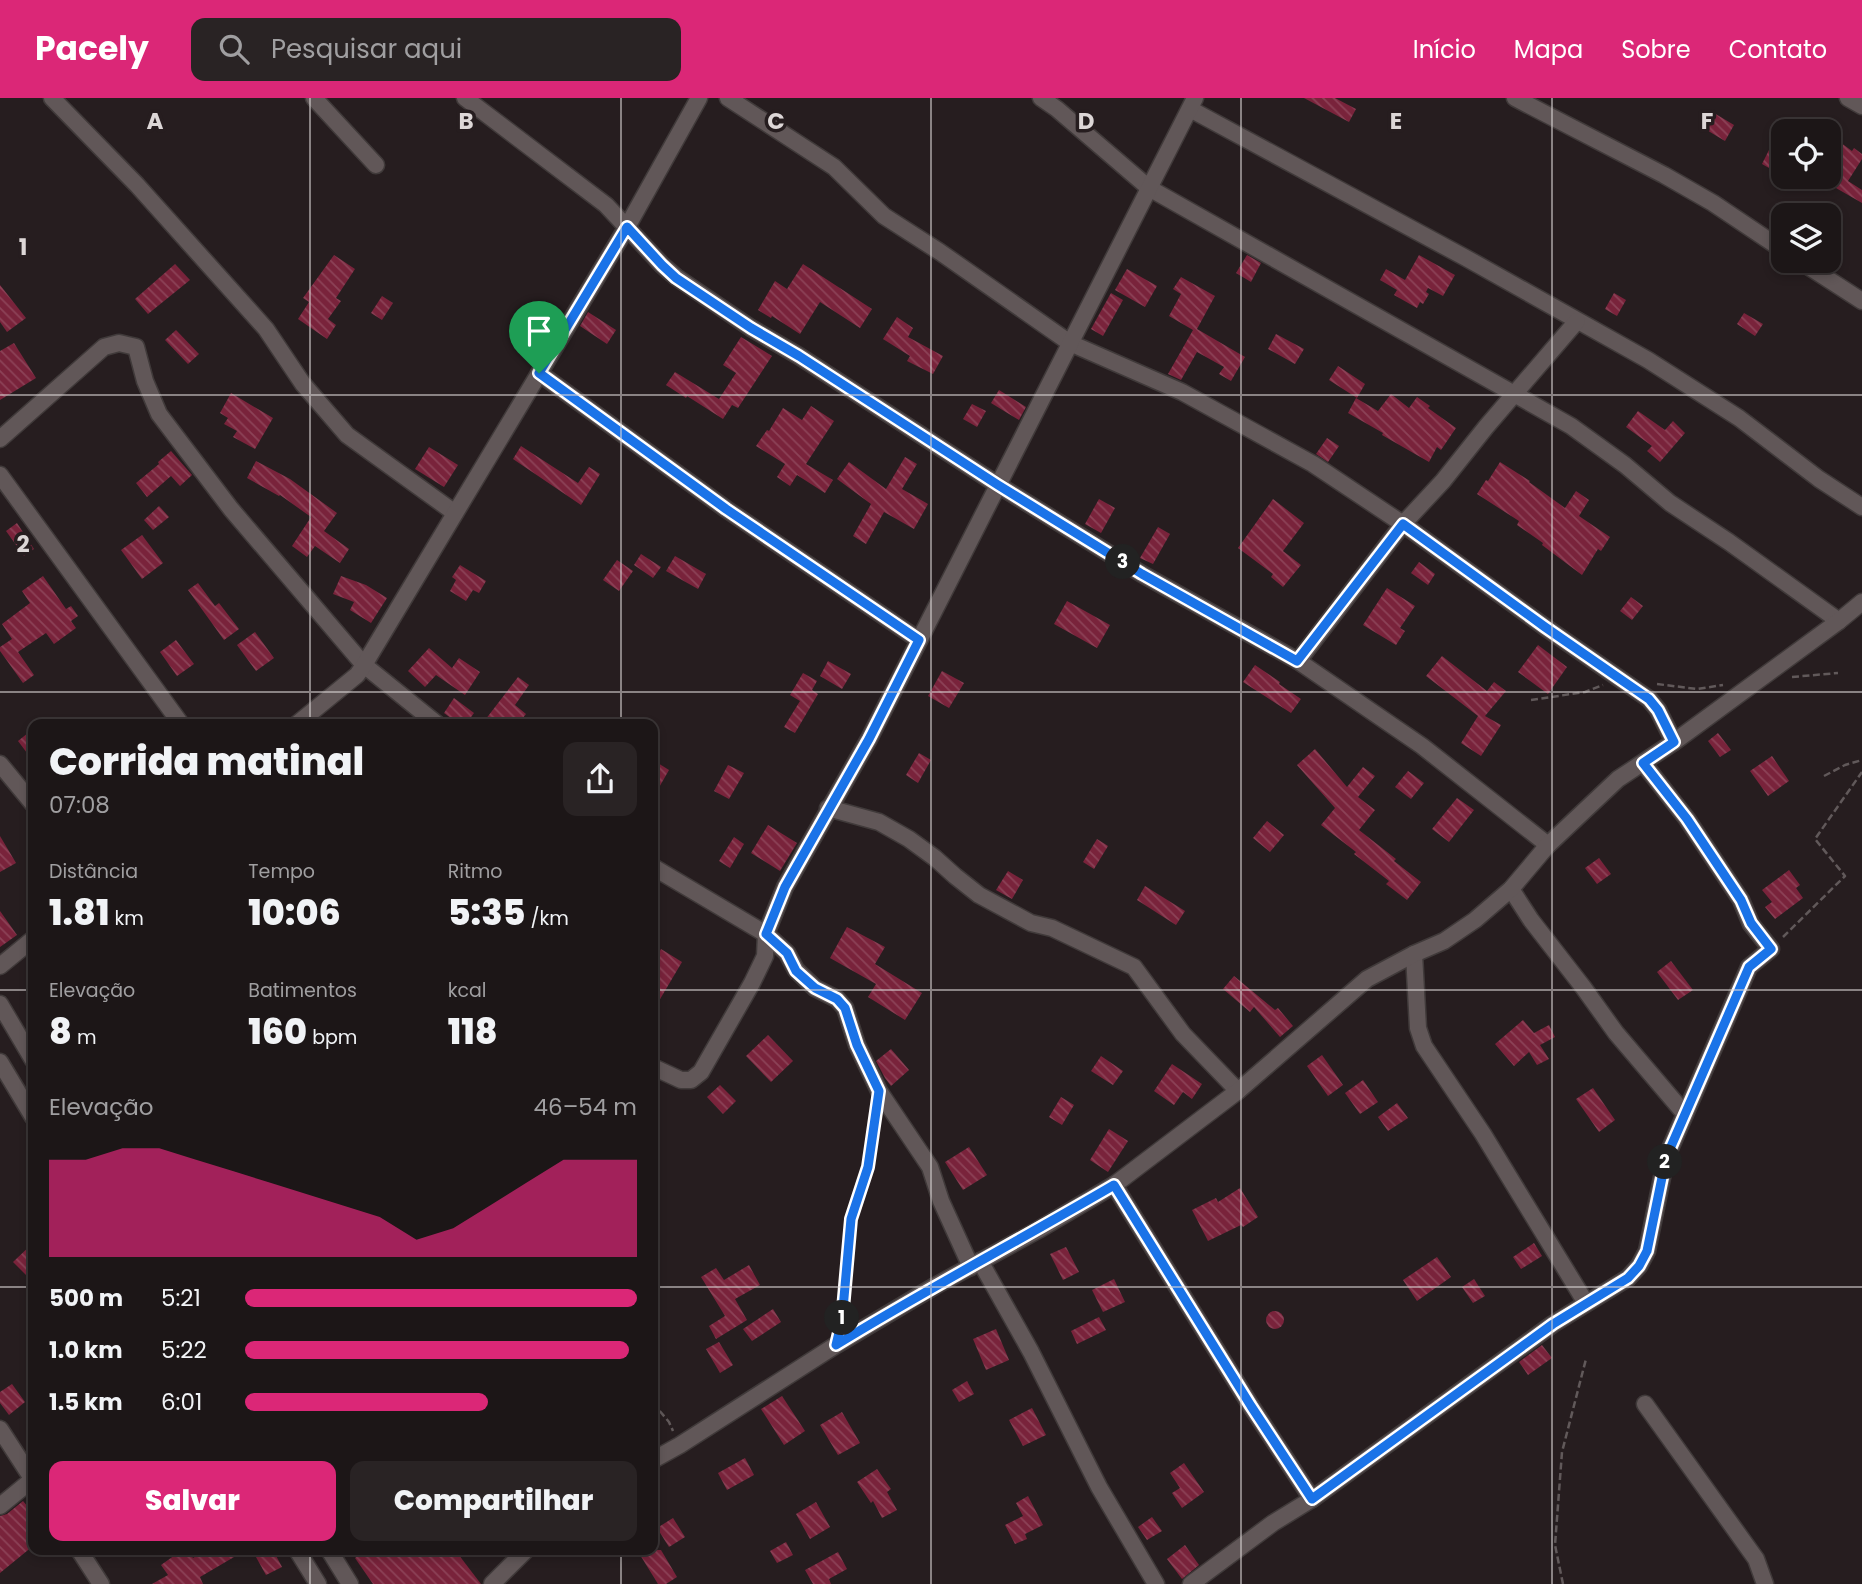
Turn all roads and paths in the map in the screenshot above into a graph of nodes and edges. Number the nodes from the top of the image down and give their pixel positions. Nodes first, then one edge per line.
1 (52, 98) edge
2 (314, 98) edge
3 (465, 98) edge
4 (699, 98) edge
5 (728, 98) edge
6 (1041, 98) edge
7 (1515, 98) edge
8 (1848, 98) edge
9 (1192, 103) edge
10 (1862, 106) edge
11 (376, 165) dead end
12 (1149, 188) junction
13 (627, 227) junction
14 (1771, 242) edge
15 (1819, 273) edge
16 (1862, 300) edge
17 (1577, 321) junction
18 (1070, 343) junction
19 (539, 373) junction
20 (1515, 393) junction
21 (0, 439) edge
22 (0, 475) edge
23 (998, 485) junction
24 (1862, 507) edge
25 (455, 513) junction
26 (1403, 524) junction
27 (1862, 602) edge
28 (1839, 621) junction
29 (919, 640) junction
30 (1297, 661) junction
31 (364, 665) junction
32 (1838, 673) dead end
33 (1785, 677) dead end
34 (1620, 679) junction
35 (1759, 680) junction
36 (1658, 684) dead end
37 (1531, 700) dead end
38 (177, 719) edge
39 (303, 719) edge
40 (431, 719) edge
41 (1674, 742) junction
42 (1862, 760) edge
43 (1643, 763) junction
44 (0, 764) edge
45 (1862, 772) edge
46 (1824, 776) dead end
47 (28, 798) edge
48 (828, 808) junction
49 (1548, 845) junction
50 (658, 870) edge
51 (1511, 889) junction
52 (766, 934) junction
53 (28, 943) edge
54 (1771, 949) junction
55 (1414, 954) junction
56 (0, 965) edge
57 (0, 1004) edge
58 (28, 1052) edge
59 (0, 1062) edge
60 (658, 1070) edge
61 (879, 1091) junction
62 (1238, 1091) junction
63 (28, 1109) edge
64 (1685, 1114) junction
65 (1114, 1185) junction
66 (975, 1264) junction
67 (1586, 1304) junction
68 (836, 1345) junction
69 (1586, 1359) dead end
70 (1645, 1404) dead end
71 (658, 1409) edge
72 (0, 1429) edge
73 (680, 1445) junction
74 (658, 1457) edge
75 (28, 1472) edge
76 (28, 1484) edge
77 (1312, 1499) junction
78 (0, 1506) edge
79 (82, 1555) edge
80 (300, 1555) edge
81 (332, 1555) edge
82 (521, 1555) edge
83 (101, 1584) edge
84 (317, 1584) edge
85 (350, 1584) edge
86 (492, 1584) edge
87 (1156, 1584) edge
88 (1191, 1584) edge
89 (1563, 1584) edge
90 (1765, 1584) edge

1 - 25 street
2 - 11 street
3 - 13 street
4 - 13 street
5 - 18 street
6 - 12 street
7 - 14 street
8 - 10 street
9 - 12 street
9 - 17 street
12 - 18 street
12 - 20 street
13 - 19 street
13 - 23 street
15 - 16 street
17 - 20 street
17 - 24 street
18 - 23 street
18 - 26 street
19 - 25 street
19 - 29 street
20 - 26 street
20 - 28 street
21 - 31 street
22 - 38 street
23 - 29 street
23 - 30 street
25 - 31 street
26 - 30 street
26 - 34 street
27 - 28 street
28 - 35 street
29 - 48 street
30 - 49 street
31 - 39 street
31 - 40 street
32 - 33 path
34 - 37 path
34 - 41 street
35 - 36 path
35 - 41 street
41 - 43 street
42 - 46 path
43 - 49 street
43 - 54 street
44 - 47 street
45 - 54 path
48 - 52 street
48 - 62 street
49 - 51 street
50 - 52 street
51 - 55 street
51 - 64 street
52 - 60 street
52 - 61 street
53 - 56 street
54 - 64 street
55 - 62 street
55 - 67 street
57 - 58 street
59 - 63 street
61 - 66 street
61 - 68 path
62 - 65 street
64 - 67 street
65 - 66 street
65 - 77 street
66 - 68 street
66 - 87 street
67 - 77 street
68 - 73 street
69 - 89 path
70 - 90 street
71 - 73 path
72 - 75 street
73 - 74 street
76 - 78 street
77 - 88 street
79 - 83 street
80 - 84 street
81 - 85 street
82 - 86 street

